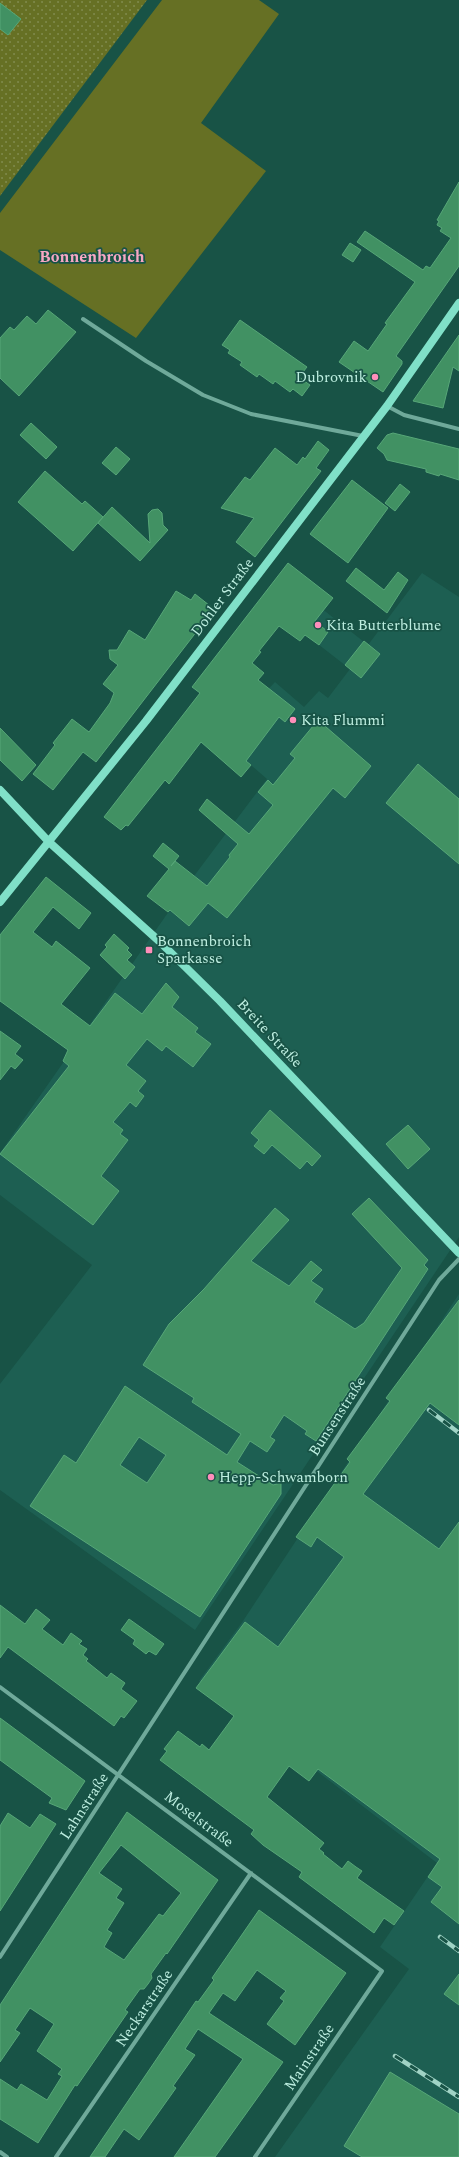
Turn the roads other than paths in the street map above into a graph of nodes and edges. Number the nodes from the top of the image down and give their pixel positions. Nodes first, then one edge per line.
1 (459, 303) edge
2 (83, 319) dead end
3 (387, 406) junction
4 (459, 429) edge
5 (363, 436) junction
6 (0, 790) edge
7 (49, 842) junction
8 (0, 902) edge
9 (459, 1253) edge
10 (459, 1259) edge
11 (187, 1668) joint
12 (0, 1687) edge
13 (119, 1775) junction
14 (251, 1873) junction
15 (0, 1957) edge
16 (382, 1970) joint
17 (0, 2152) edge
18 (7, 2157) edge
19 (56, 2157) edge
20 (255, 2157) edge

1 - 3 main road, Dohler Straße
2 - 5 street
3 - 4 street
3 - 5 main road, Dohler Straße
5 - 7 main road, Dohler Straße
6 - 7 main road, Breite Straße
7 - 8 main road, Dohler Straße
7 - 9 main road, Breite Straße
10 - 11 street, Bunsenstraße
11 - 13 street, Lahnstraße
12 - 13 street, Moselstraße
13 - 14 street, Moselstraße
13 - 15 street, Lahnstraße
14 - 16 street, Moselstraße
14 - 19 street, Neckarstraße
16 - 20 street, Mainstraße
17 - 18 street

